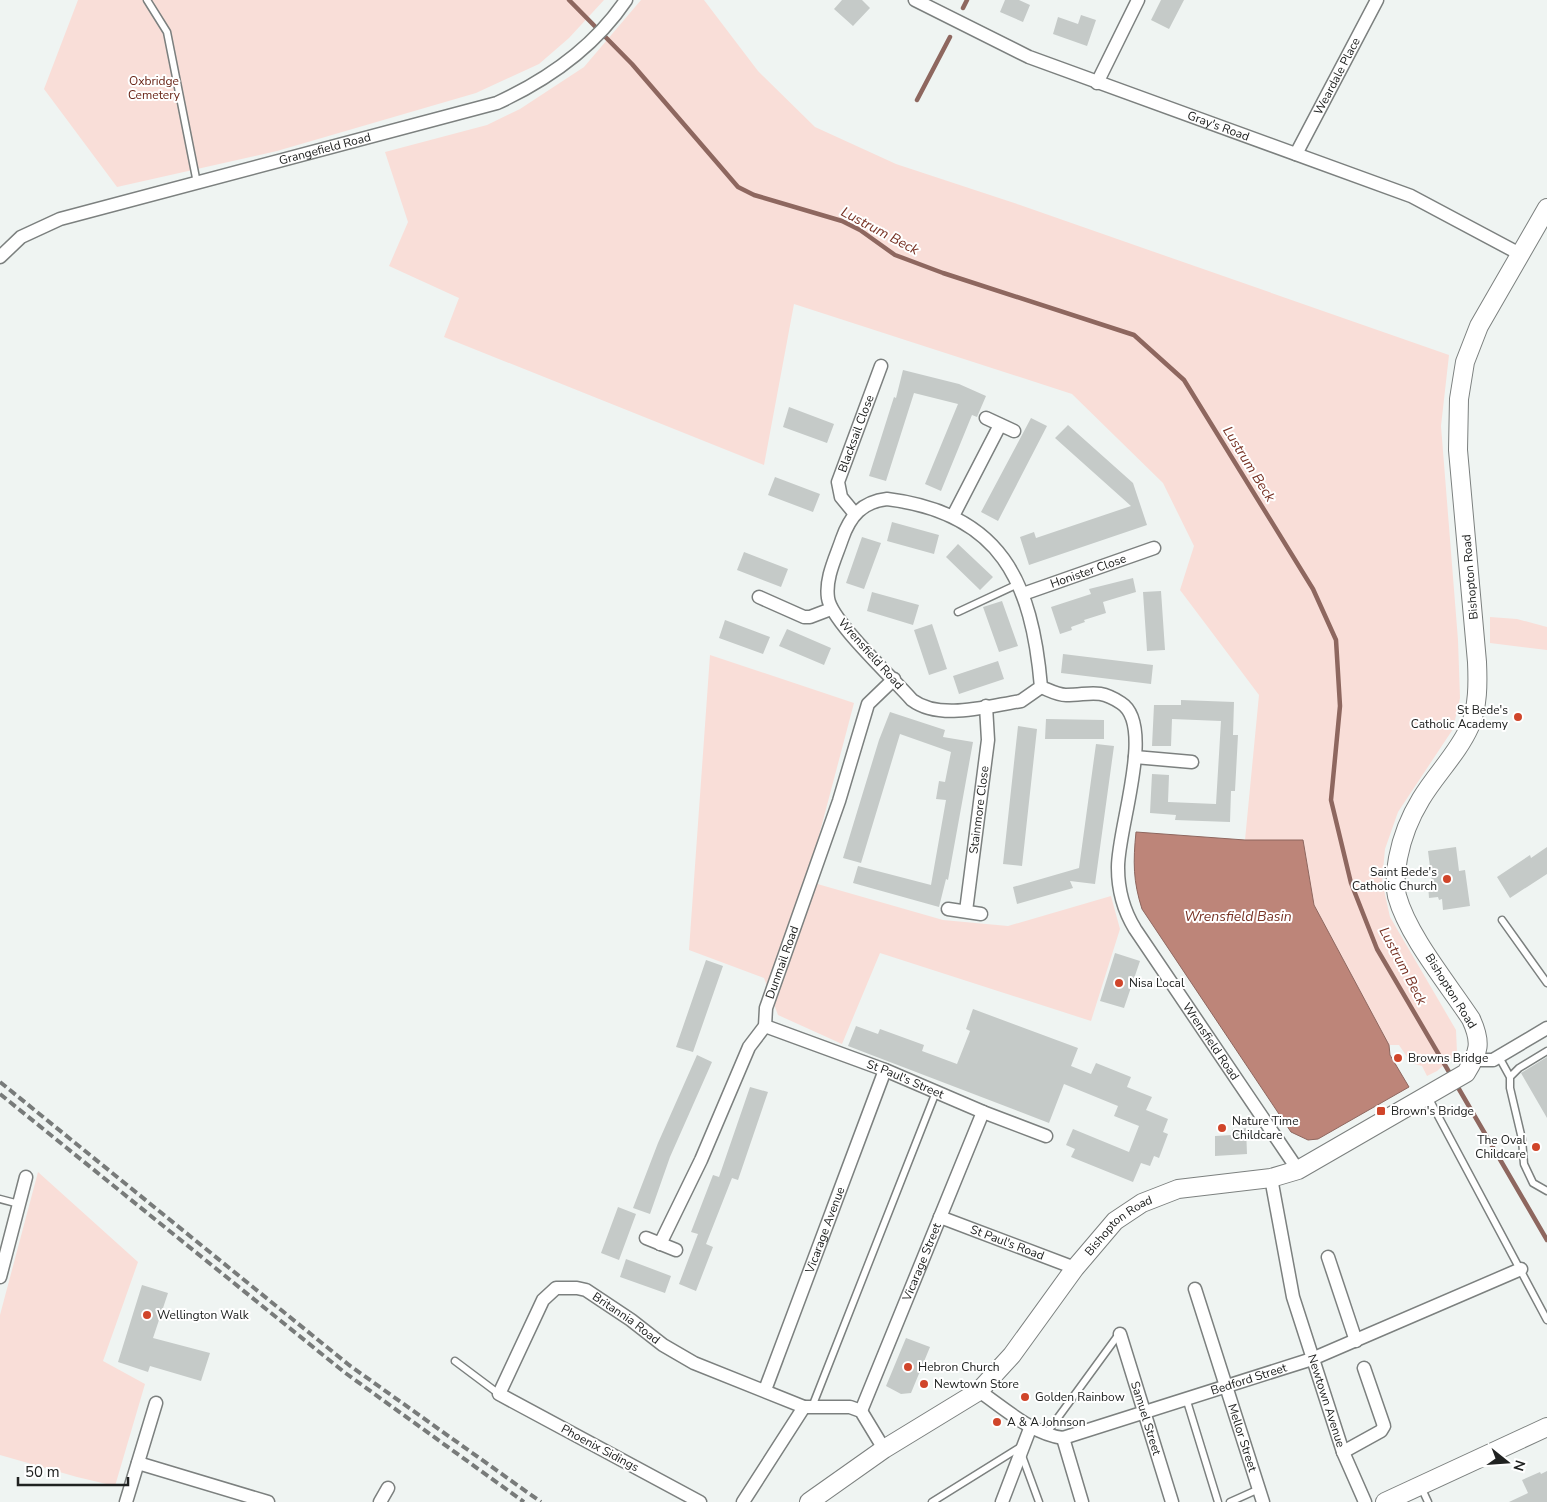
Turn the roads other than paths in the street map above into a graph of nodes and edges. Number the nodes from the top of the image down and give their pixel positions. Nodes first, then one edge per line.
1 (147, 0) edge
2 (916, 0) edge
3 (1138, 0) edge
4 (1377, 0) edge
5 (623, 5) edge
6 (1098, 83) junction
7 (1296, 154) junction
8 (197, 183) junction
9 (1547, 208) edge
10 (1520, 254) junction
11 (0, 257) edge
12 (889, 383) dead end
13 (986, 418) dead end
14 (1000, 425) junction
15 (1014, 432) dead end
16 (855, 514) junction
17 (953, 516) junction
18 (1154, 548) dead end
19 (1020, 589) junction
20 (759, 597) dead end
21 (831, 609) junction
22 (958, 612) dead end
23 (894, 679) junction
24 (1041, 687) junction
25 (986, 706) junction
26 (1135, 757) junction
27 (1192, 762) dead end
28 (948, 909) dead end
29 (966, 912) junction
30 (981, 914) dead end
31 (1502, 920) dead end
32 (1547, 983) edge
33 (765, 1026) junction
34 (1547, 1028) edge
35 (1547, 1051) edge
36 (1499, 1056) junction
37 (1470, 1066) junction
38 (885, 1070) junction
39 (1510, 1077) junction
40 (936, 1092) junction
41 (1427, 1096) junction
42 (983, 1112) junction
43 (1046, 1136) dead end
44 (1298, 1170) junction
45 (26, 1177) dead end
46 (1271, 1178) junction
47 (1547, 1191) edge
48 (0, 1199) edge
49 (19, 1204) junction
50 (940, 1217) junction
51 (646, 1238) dead end
52 (660, 1244) junction
53 (676, 1250) dead end
54 (1328, 1256) dead end
55 (1074, 1268) junction
56 (1520, 1269) junction
57 (0, 1277) edge
58 (1195, 1289) dead end
59 (1547, 1320) edge
60 (1120, 1334) joint
61 (1356, 1341) junction
62 (1312, 1359) junction
63 (455, 1361) dead end
64 (1364, 1368) dead end
65 (1227, 1384) junction
66 (765, 1390) junction
67 (979, 1391) junction
68 (499, 1394) junction
69 (1186, 1398) junction
70 (156, 1403) dead end
71 (808, 1407) junction
72 (861, 1411) junction
73 (1142, 1411) junction
74 (1031, 1426) junction
75 (1547, 1427) edge
76 (1046, 1434) junction
77 (1063, 1438) junction
78 (1022, 1448) junction
79 (884, 1449) junction
80 (1343, 1452) junction
81 (138, 1462) junction
82 (1420, 1486) junction
83 (388, 1488) dead end
84 (1260, 1489) junction
85 (126, 1502) edge
86 (268, 1502) edge
87 (380, 1502) edge
88 (700, 1502) edge
89 (743, 1502) edge
90 (809, 1502) edge
91 (932, 1502) edge
92 (1002, 1502) edge
93 (1039, 1502) edge
94 (1082, 1502) edge
95 (1172, 1502) edge
96 (1218, 1502) edge
97 (1230, 1502) edge
98 (1264, 1502) edge
99 (1365, 1502) edge
100 (1385, 1502) edge
101 (1428, 1502) edge

1 - 8 lane
2 - 6 street, Gray's Road
3 - 6 street
4 - 7 street, Weardale Place
5 - 8 street, Grangefield Road
6 - 7 street, Gray's Road
7 - 10 street, Gray's Road
8 - 11 street, Grangefield Road
9 - 10 street, Bishopton Road
10 - 37 street, Bishopton Road
12 - 16 street, Blacksail Close
13 - 14 street
14 - 15 street
14 - 17 street
16 - 17 street
16 - 21 street, Wrensfield Road
17 - 19 street
18 - 19 street, Honister Close
19 - 22 lane
19 - 24 street
20 - 21 street
21 - 23 street, Wrensfield Road
23 - 25 street, Wrensfield Road
23 - 33 street, Dunmail Road
24 - 25 street, Wrensfield Road
24 - 26 street, Wrensfield Road
25 - 29 street, Stainmore Close
26 - 27 street
26 - 44 street, Wrensfield Road
28 - 29 street
29 - 30 street
31 - 32 lane
33 - 38 street, St Paul's Street
33 - 52 street
34 - 36 street
35 - 39 lane
36 - 37 street
36 - 39 lane
37 - 41 street, Bishopton Road
38 - 40 street, St Paul's Street
38 - 66 street, Vicarage Avenue
39 - 47 lane
40 - 42 street, St Paul's Street
40 - 71 lane
41 - 44 street, Bishopton Road
41 - 56 lane
42 - 43 street, St Paul's Street
42 - 50 street, Vicarage Street
44 - 46 street, Bishopton Road
45 - 49 street
46 - 55 street, Bishopton Road
46 - 62 street, Newtown Avenue
48 - 49 lane
49 - 57 street
50 - 55 street, St Paul's Road
50 - 72 street, Vicarage Street
51 - 52 street
52 - 53 street
54 - 61 street
55 - 67 street, Bishopton Road
56 - 59 lane
56 - 61 street, Bedford Street
58 - 65 street, Mellor Street
60 - 73 street, Samuel Street
60 - 76 lane
61 - 62 street, Bedford Street
62 - 65 street, Bedford Street
62 - 80 street, Newtown Avenue
63 - 68 lane
64 - 80 street
65 - 69 street, Bedford Street
65 - 84 street, Mellor Street
66 - 68 street, Britannia Road
66 - 71 street, Britannia Road
67 - 74 street
67 - 79 street, Bishopton Road
68 - 88 street, Phoenix Sidings
69 - 73 street, Bedford Street
69 - 96 lane
70 - 81 street
71 - 72 street, Britannia Road
71 - 89 street
72 - 79 street
73 - 77 street, Bedford Street
73 - 95 street, Samuel Street
74 - 76 street
74 - 78 street
75 - 82 street
76 - 77 street
77 - 94 street
78 - 91 lane
78 - 92 street
78 - 93 lane
79 - 90 street, Bishopton Road
80 - 99 street, Newtown Avenue
81 - 85 street
81 - 86 street
82 - 100 street
82 - 101 lane
83 - 87 street
84 - 97 lane
84 - 98 street, Mellor Street

